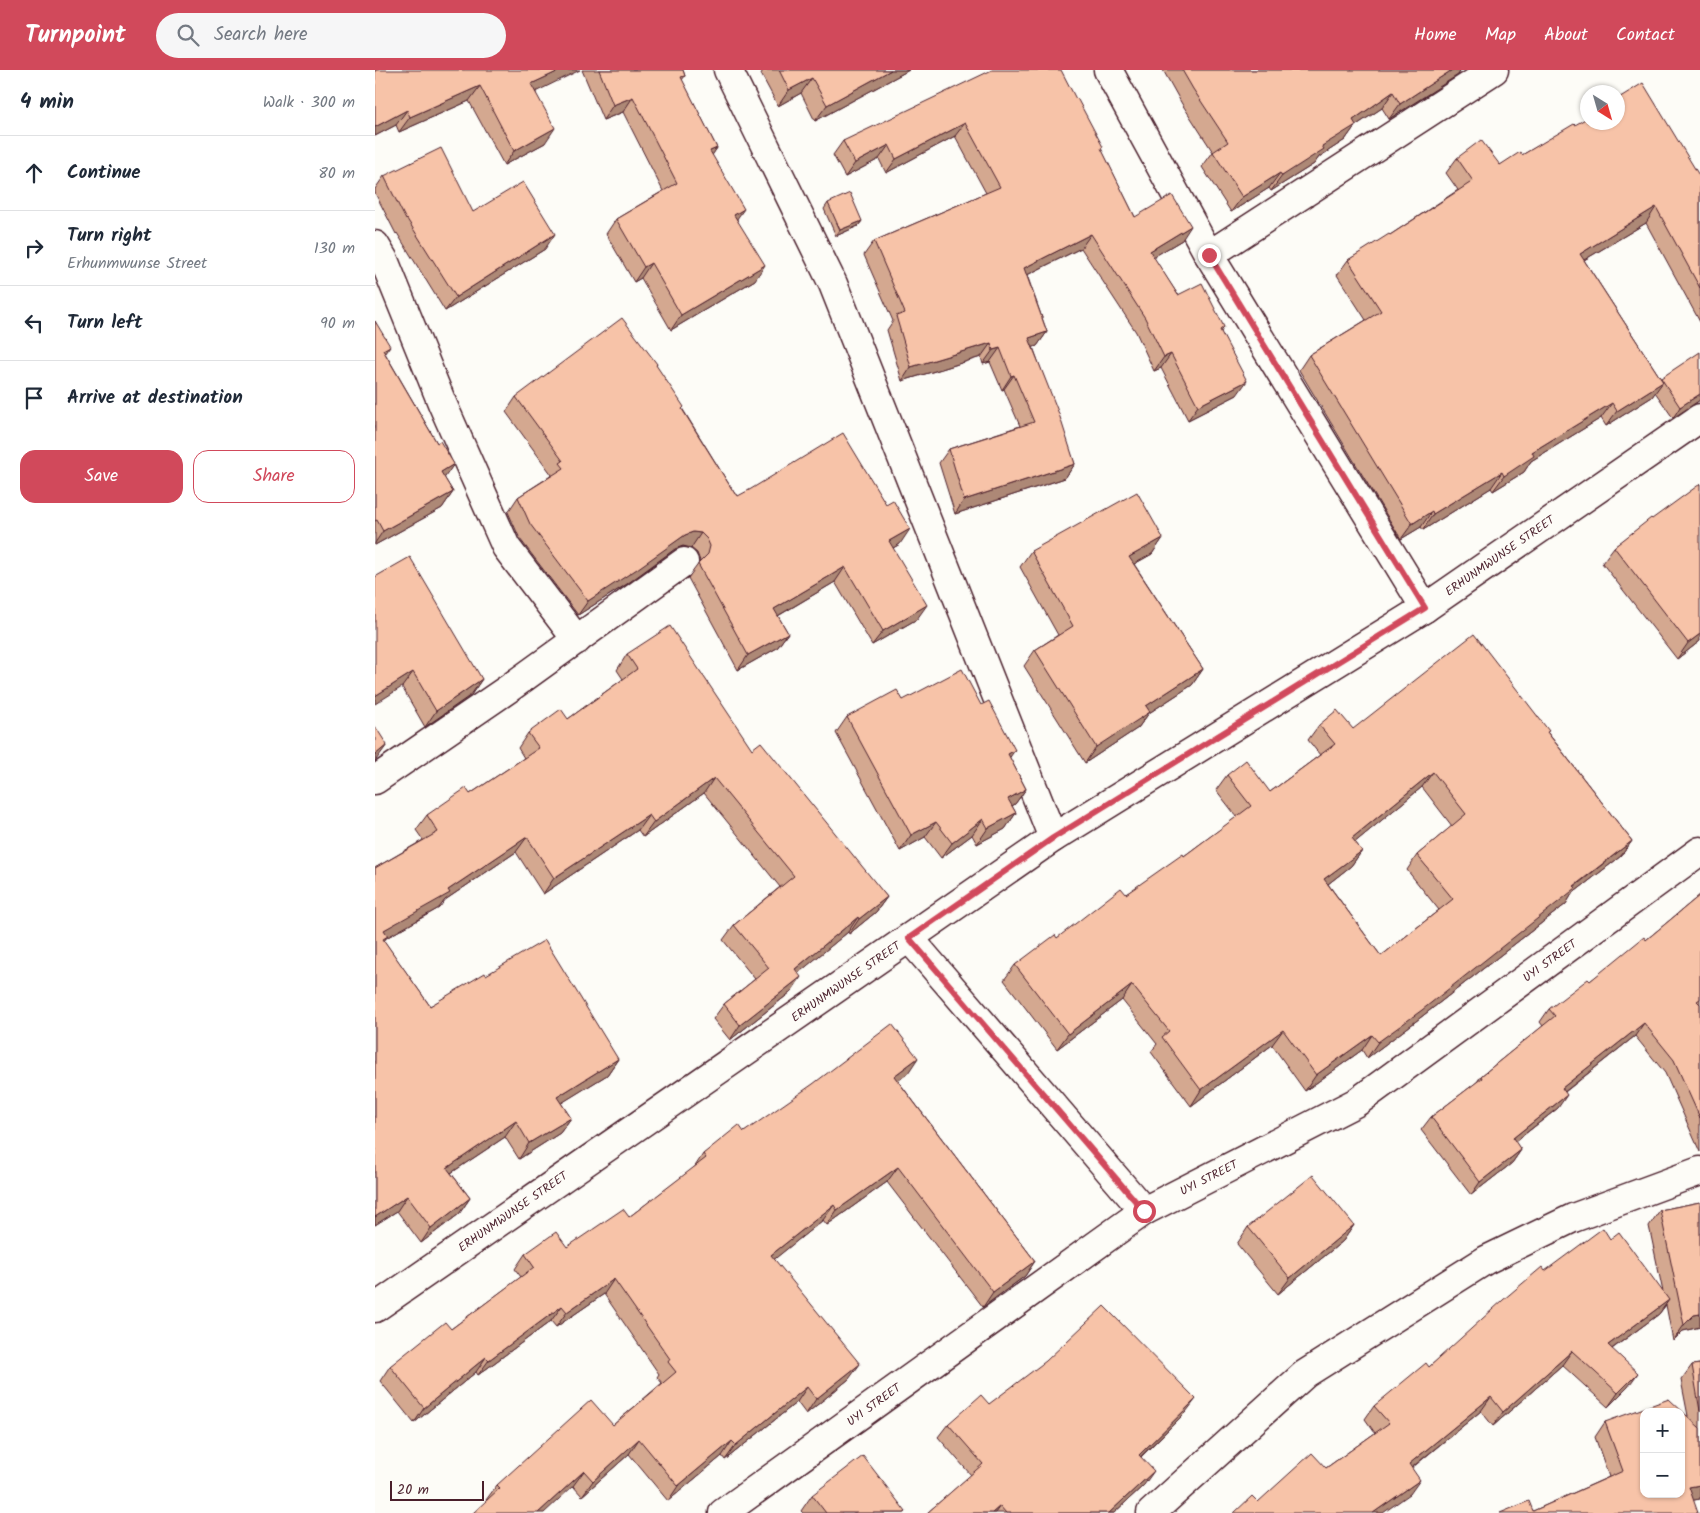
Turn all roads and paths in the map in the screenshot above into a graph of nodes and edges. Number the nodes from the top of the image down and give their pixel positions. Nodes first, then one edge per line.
1 (728, 70) edge
2 (1108, 70) edge
3 (1494, 70) edge
4 (375, 245) edge
5 (1209, 255) junction
6 (1700, 418) edge
7 (684, 562) dead end
8 (1425, 608) junction
9 (577, 640) junction
10 (375, 780) edge
11 (1053, 838) junction
12 (1700, 851) edge
13 (909, 938) junction
14 (1700, 1171) edge
15 (1144, 1211) junction
16 (375, 1308) edge
17 (723, 1513) edge
18 (1151, 1513) edge

1 - 11 street
2 - 5 street
3 - 5 street
4 - 9 street
5 - 8 street
6 - 8 street, ERHUNMWUNSE STREET
7 - 9 street
8 - 11 street, ERHUNMWUNSE STREET
9 - 10 street
11 - 13 street, ERHUNMWUNSE STREET
12 - 15 street, UYI STREET
13 - 15 street
13 - 16 street, ERHUNMWUNSE STREET
14 - 18 street
15 - 17 street, UYI STREET

